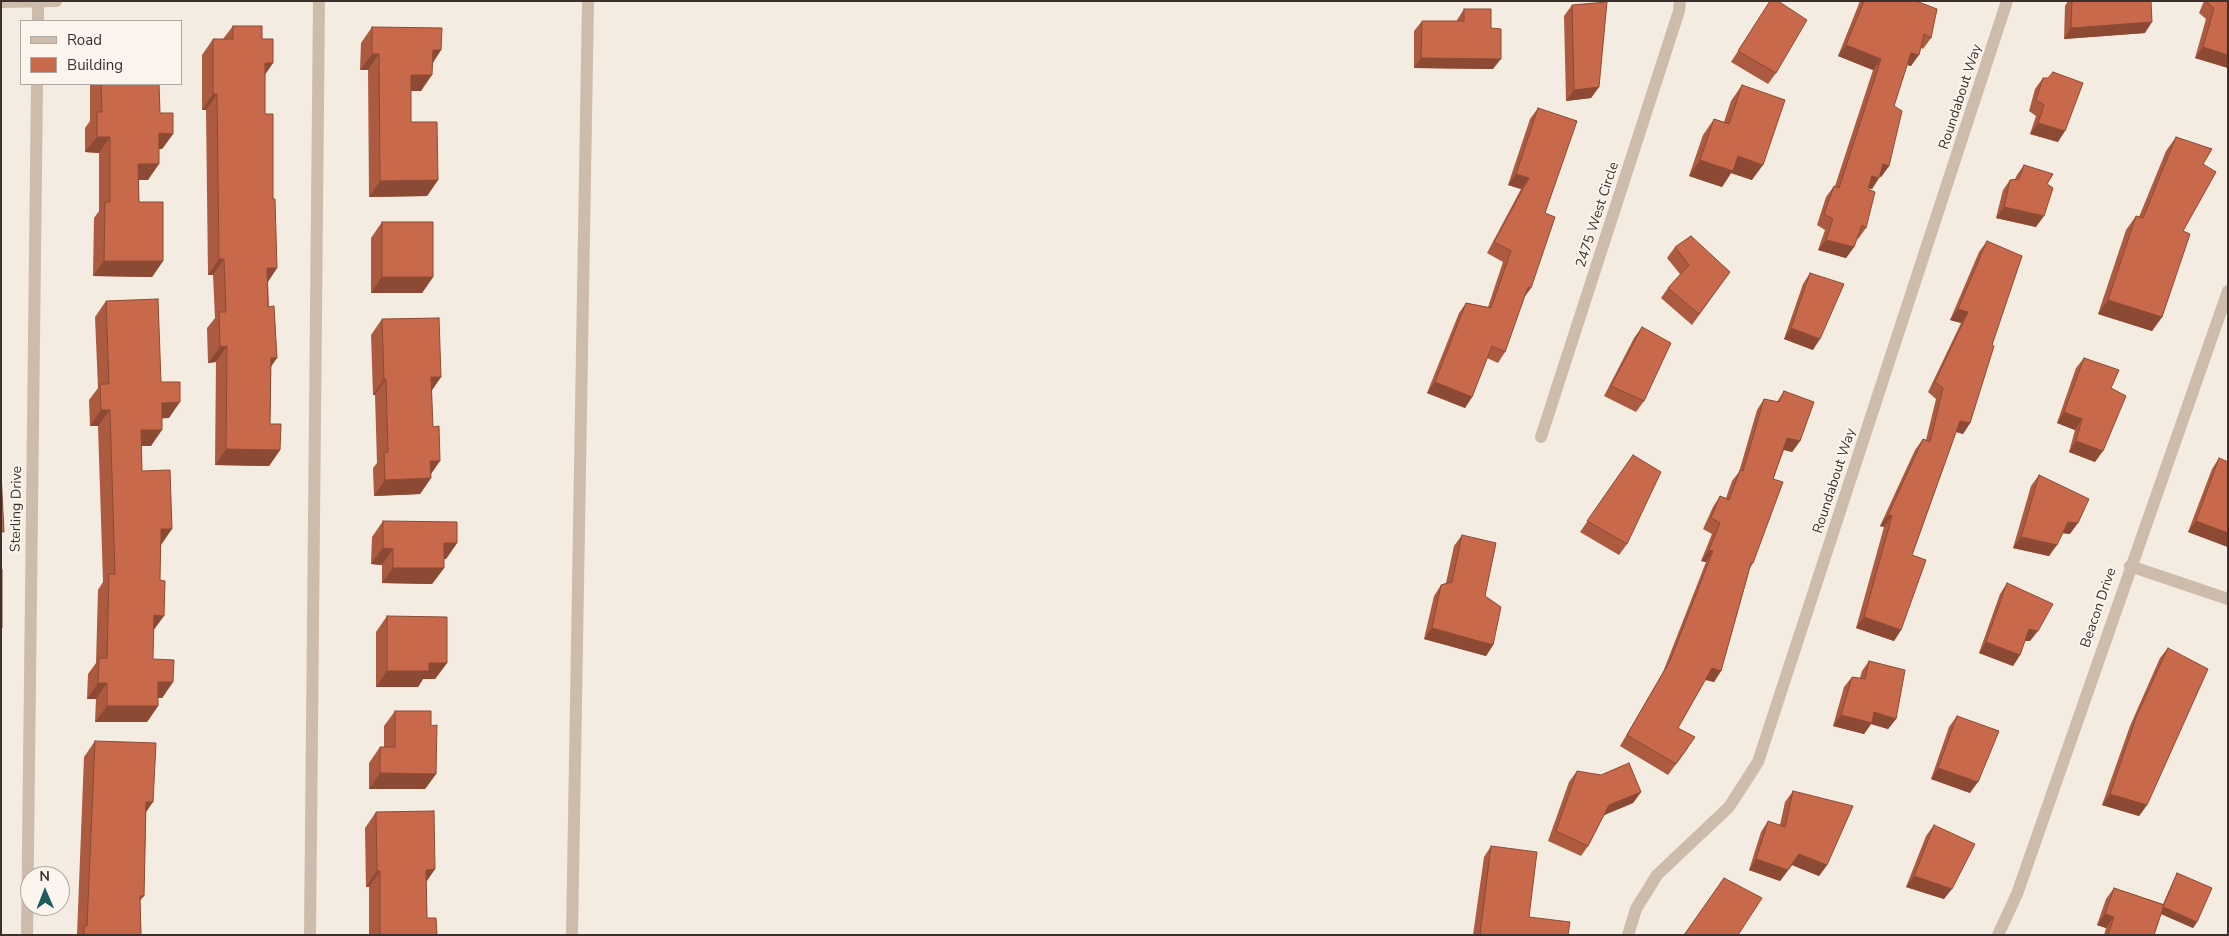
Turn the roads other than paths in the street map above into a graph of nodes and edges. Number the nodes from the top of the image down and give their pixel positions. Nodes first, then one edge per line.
1 (56, 1) edge
2 (319, 1) edge
3 (588, 1) edge
4 (1680, 1) edge
5 (2007, 1) edge
6 (1, 2) edge
7 (38, 2) edge
8 (38, 20) edge
9 (37, 85) edge
10 (2228, 291) edge
11 (1542, 437) dead end
12 (2130, 566) junction
13 (2228, 599) edge
14 (27, 935) edge
15 (310, 935) edge
16 (572, 935) edge
17 (1628, 935) edge
18 (1998, 935) edge

1 - 7 street
2 - 15 street
3 - 16 street
4 - 11 street, 2475 West Circle
5 - 17 street, Roundabout Way
6 - 7 street
7 - 8 street
9 - 14 street, Sterling Drive
10 - 12 street, Beacon Drive
12 - 13 street
12 - 18 street, Beacon Drive

